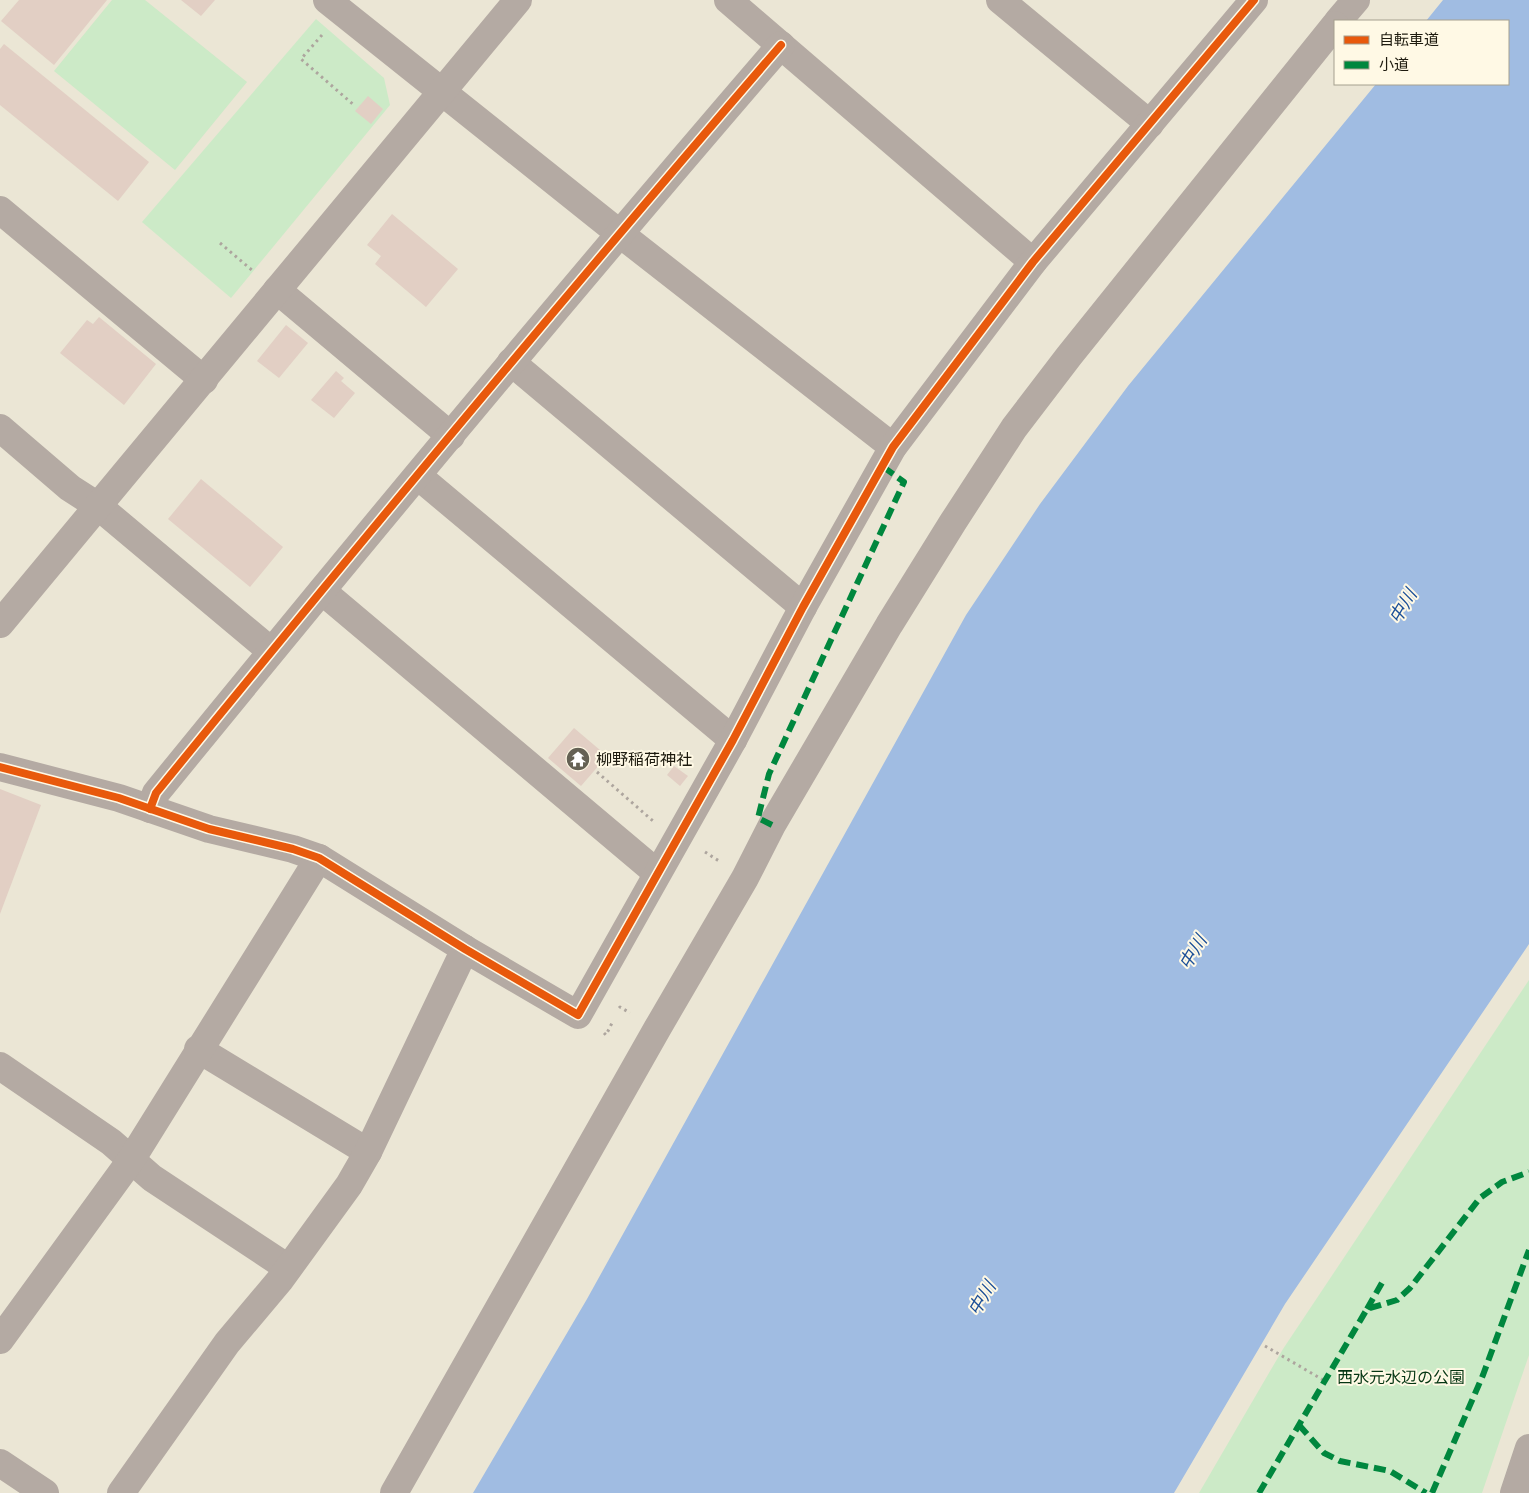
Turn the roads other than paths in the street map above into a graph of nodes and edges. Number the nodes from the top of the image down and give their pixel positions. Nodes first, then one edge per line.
1 (327, 0) edge
2 (518, 0) edge
3 (728, 0) edge
4 (1000, 0) edge
5 (1254, 0) edge
6 (1356, 0) edge
7 (1339, 20) edge
8 (1334, 26) edge
9 (781, 44) junction
10 (441, 91) junction
11 (1150, 124) junction
12 (0, 210) edge
13 (619, 233) junction
14 (1033, 262) junction
15 (267, 282) junction
16 (511, 362) junction
17 (204, 380) junction
18 (0, 428) edge
19 (451, 436) junction
20 (893, 447) junction
21 (418, 476) junction
22 (98, 506) junction
23 (322, 591) junction
24 (804, 607) junction
25 (0, 624) edge
26 (271, 651) junction
27 (733, 740) junction
28 (0, 767) edge
29 (150, 809) junction
30 (318, 858) junction
31 (657, 873) junction
32 (465, 949) junction
33 (198, 1050) junction
34 (0, 1066) edge
35 (368, 1152) junction
36 (130, 1160) junction
37 (288, 1268) junction
38 (0, 1340) edge
39 (1529, 1448) edge
40 (0, 1462) edge
41 (45, 1493) edge
42 (121, 1493) edge
43 (394, 1493) edge
44 (1514, 1493) edge

1 - 10 street
2 - 10 street
3 - 9 street
4 - 11 street
5 - 11 street
6 - 7 street
8 - 43 street
9 - 13 street
9 - 14 street
10 - 13 street
10 - 15 street
11 - 14 street
12 - 17 street
13 - 16 street
13 - 20 street
14 - 20 street
15 - 17 street
15 - 19 street
16 - 19 street
16 - 24 street
17 - 22 street
18 - 22 street
19 - 21 street
20 - 24 street
21 - 23 street
21 - 27 street
22 - 25 street
22 - 26 street
23 - 26 street
23 - 31 street
24 - 27 street
26 - 29 street
27 - 31 street
28 - 29 street
29 - 30 street
30 - 32 street
30 - 33 street
31 - 32 street
32 - 35 street
33 - 35 street
33 - 36 street
34 - 36 street
35 - 37 street
36 - 37 street
36 - 38 street
37 - 42 street
39 - 44 street
40 - 41 street

